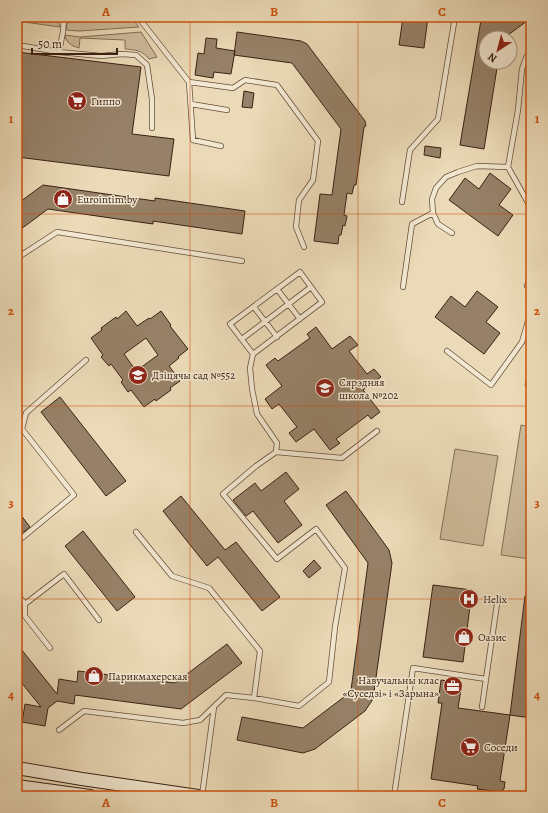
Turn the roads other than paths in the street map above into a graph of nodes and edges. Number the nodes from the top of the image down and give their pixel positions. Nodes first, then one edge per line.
1 (64, 17) edge
2 (138, 17) edge
3 (455, 17) edge
4 (17, 45) edge
5 (531, 50) edge
6 (59, 52) junction
7 (189, 82) junction
8 (191, 104) junction
9 (227, 110) dead end
10 (152, 128) dead end
11 (221, 146) dead end
12 (508, 167) junction
13 (402, 202) dead end
14 (531, 208) edge
15 (433, 213) junction
16 (452, 233) dead end
17 (304, 247) dead end
18 (17, 258) edge
19 (242, 261) dead end
20 (531, 275) edge
21 (527, 286) dead end
22 (311, 287) junction
23 (403, 287) dead end
24 (277, 289) junction
25 (289, 304) junction
26 (254, 307) junction
27 (531, 311) edge
28 (300, 319) junction
29 (265, 322) junction
30 (276, 337) junction
31 (242, 339) junction
32 (447, 351) dead end
33 (253, 354) junction
34 (86, 360) dead end
35 (377, 431) dead end
36 (276, 452) junction
37 (136, 532) dead end
38 (17, 542) edge
39 (17, 594) edge
40 (25, 604) junction
41 (497, 604) dead end
42 (99, 620) dead end
43 (50, 648) dead end
44 (486, 679) junction
45 (254, 698) junction
46 (214, 707) junction
47 (482, 707) dead end
48 (59, 730) dead end
49 (17, 768) edge
50 (17, 786) edge
51 (58, 794) edge
52 (90, 796) edge
53 (198, 796) edge
54 (202, 796) edge
55 (394, 796) edge

1 - 6 lane
2 - 7 lane
3 - 13 lane
4 - 6 lane
5 - 12 lane
6 - 10 lane
7 - 8 lane
7 - 17 lane
8 - 9 lane
8 - 11 lane
12 - 14 lane
12 - 15 lane
15 - 16 lane
15 - 23 lane
18 - 19 lane
20 - 21 lane
22 - 24 lane
22 - 25 lane
22 - 28 lane
24 - 25 lane
24 - 26 lane
25 - 28 lane
25 - 29 lane
26 - 29 lane
26 - 31 lane
27 - 32 lane
28 - 30 lane
29 - 30 lane
29 - 31 lane
30 - 33 lane
31 - 33 lane
33 - 36 lane
34 - 38 lane
35 - 36 lane
36 - 45 lane
37 - 45 lane
39 - 40 lane
40 - 42 lane
40 - 43 lane
41 - 44 lane
44 - 47 lane
44 - 55 lane
45 - 46 lane
46 - 48 lane
46 - 54 lane
49 - 53 main road
50 - 51 main road
51 - 52 main road

